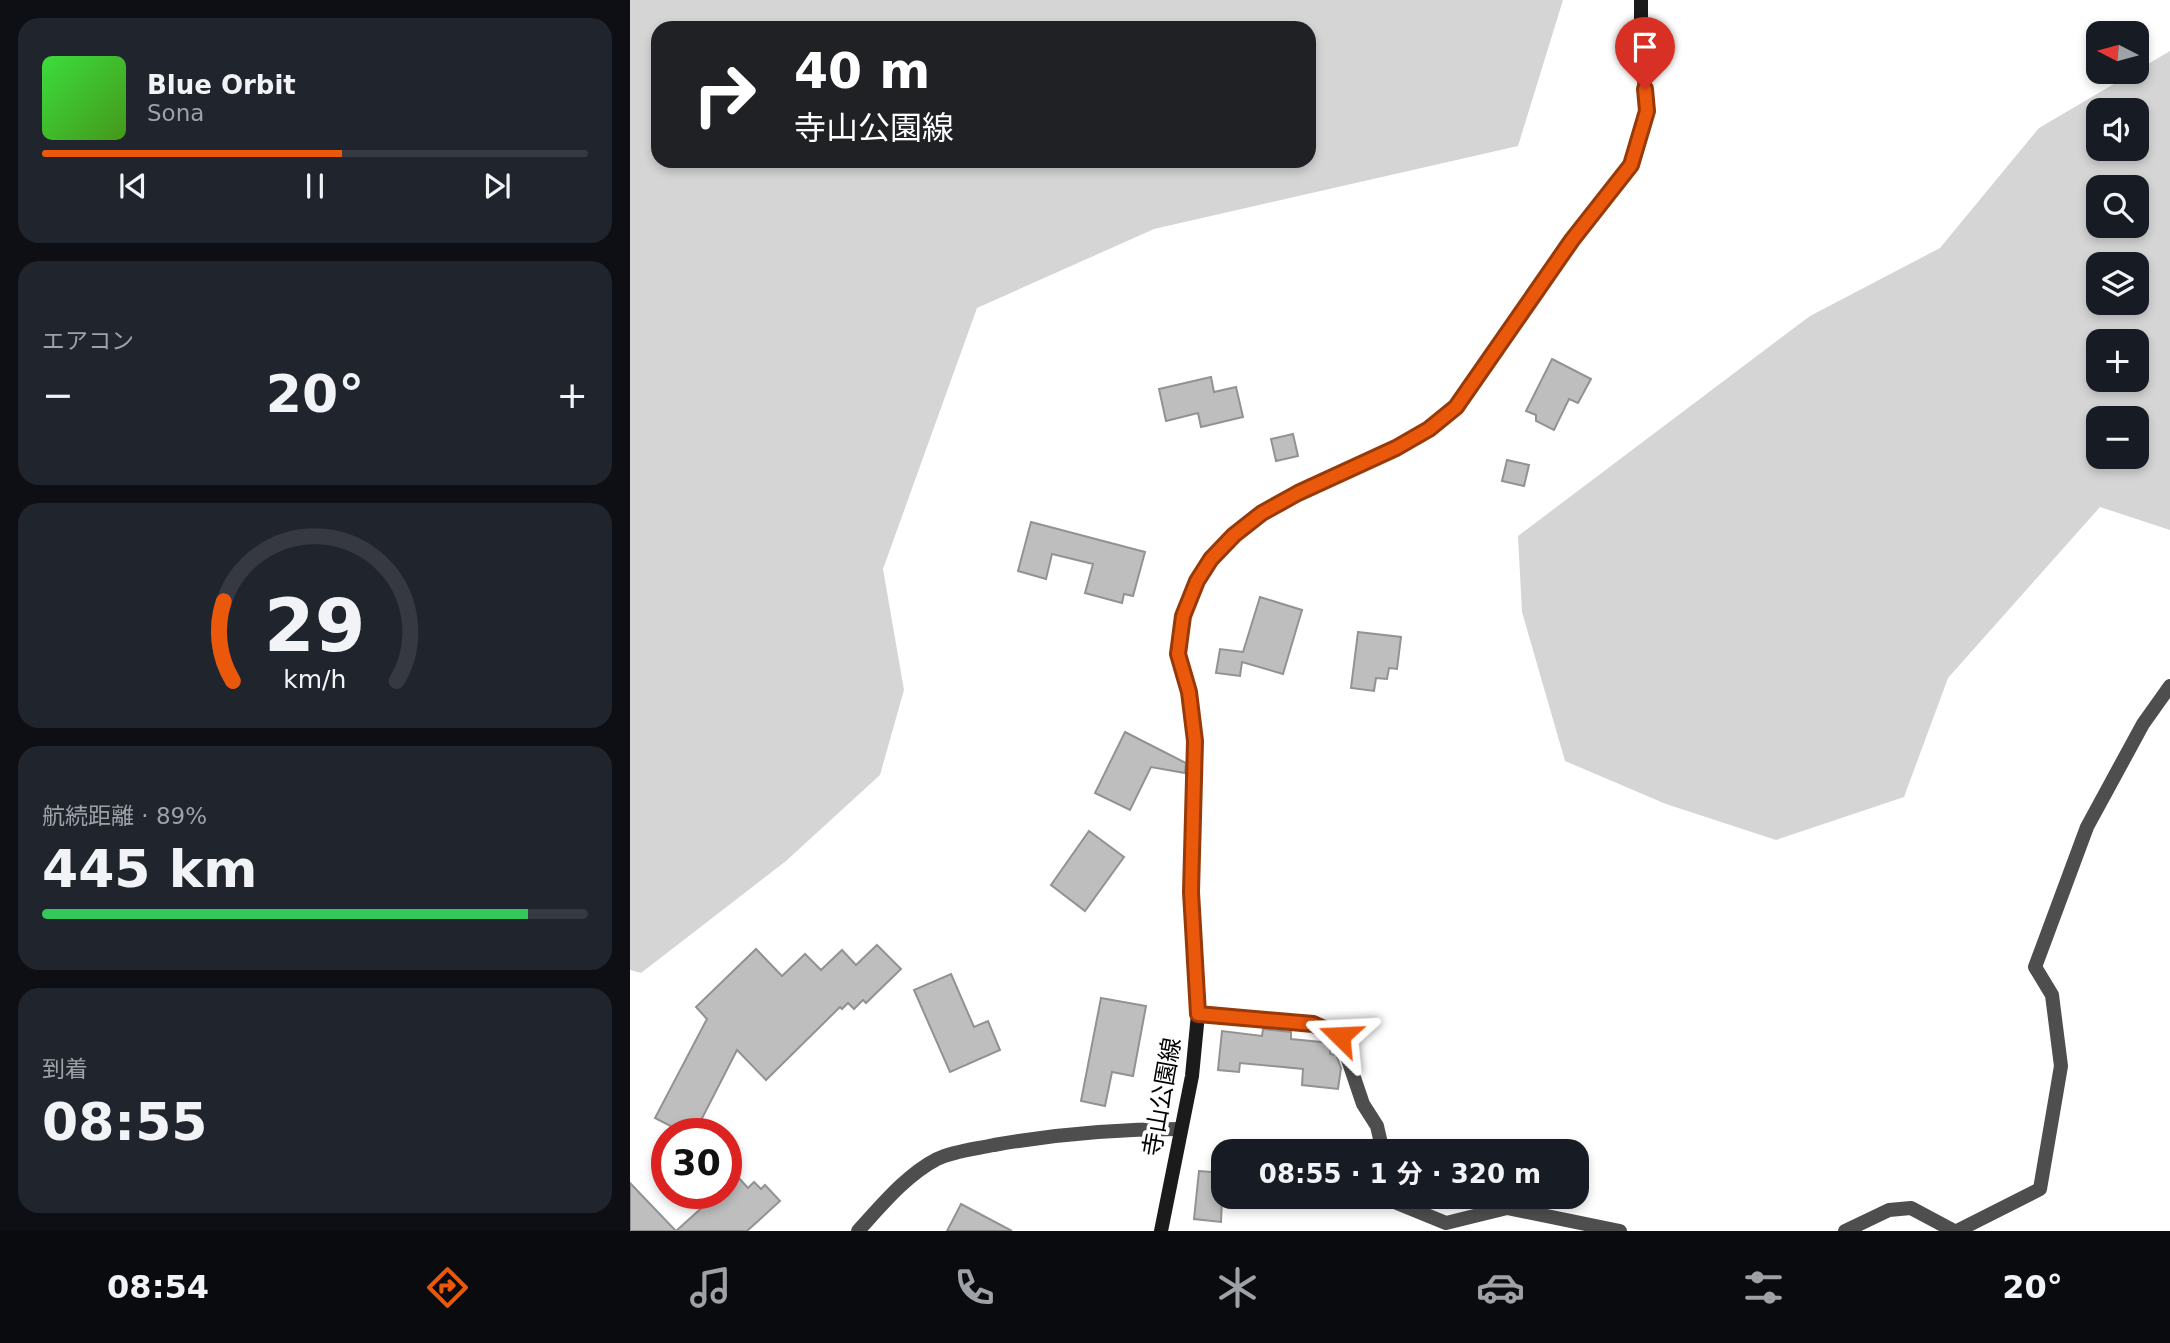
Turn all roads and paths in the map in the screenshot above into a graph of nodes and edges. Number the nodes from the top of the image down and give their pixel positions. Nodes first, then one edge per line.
1 (1641, 0) edge
2 (2170, 686) edge
3 (1198, 1014) junction
4 (1180, 1129) junction
5 (1380, 1139) edge
6 (1412, 1209) edge
7 (1503, 1209) edge
8 (1512, 1209) edge
9 (858, 1231) edge
10 (1161, 1231) edge
11 (1620, 1231) edge
12 (1845, 1231) edge
13 (1956, 1231) edge

1 - 3 main road, 寺山公園線
2 - 13 street
3 - 4 main road, 寺山公園線
3 - 5 street
4 - 9 street
4 - 10 main road, 寺山公園線
6 - 7 street
8 - 11 street
12 - 13 street

